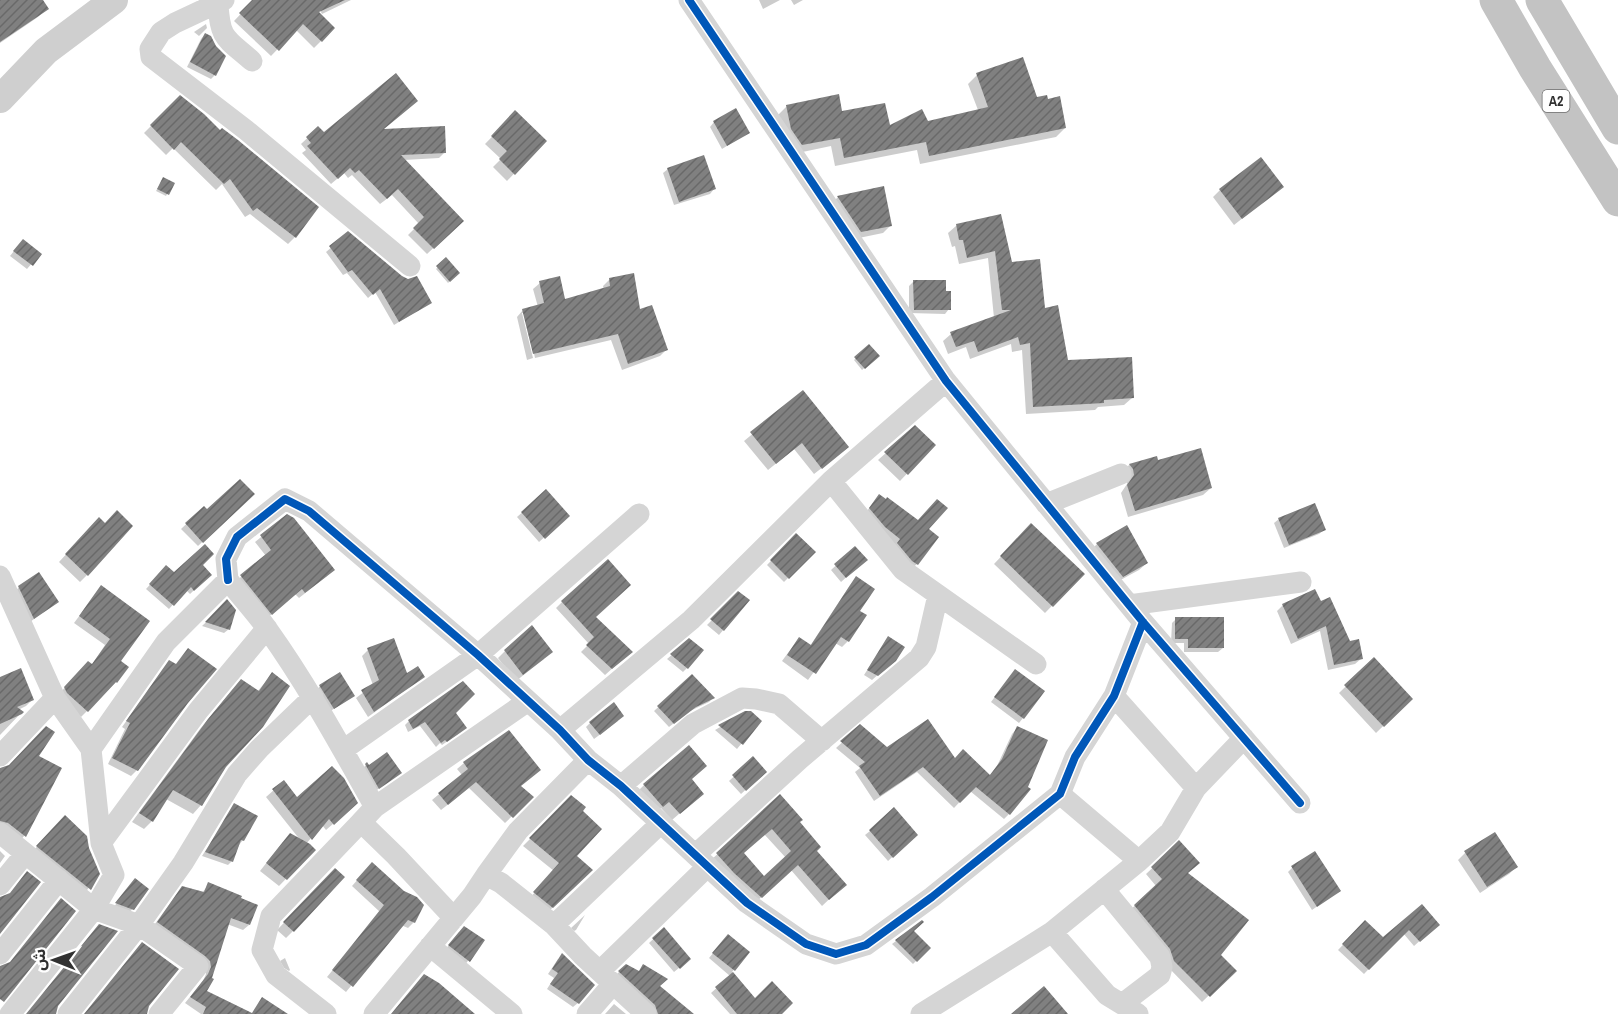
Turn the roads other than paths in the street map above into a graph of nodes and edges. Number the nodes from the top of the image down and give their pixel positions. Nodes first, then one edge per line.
1 (114, 0) edge
2 (689, 0) edge
3 (1496, 0) edge
4 (1542, 0) edge
5 (217, 1) edge
6 (252, 61) dead end
7 (0, 99) edge
8 (1618, 128) edge
9 (1618, 200) edge
10 (410, 266) dead end
11 (946, 381) junction
12 (1121, 474) dead end
13 (831, 481) junction
14 (1046, 504) junction
15 (639, 514) dead end
16 (0, 576) edge
17 (228, 580) junction
18 (1301, 582) dead end
19 (938, 595) junction
20 (1129, 605) junction
21 (1143, 622) junction
22 (267, 628) junction
23 (478, 655) junction
24 (1036, 664) dead end
25 (1114, 696) junction
26 (55, 698) junction
27 (313, 698) junction
28 (528, 701) junction
29 (560, 730) junction
30 (1244, 738) junction
31 (822, 741) junction
32 (91, 748) junction
33 (343, 750) junction
34 (0, 756) edge
35 (588, 760) junction
36 (621, 786) junction
37 (1197, 788) junction
38 (1060, 794) junction
39 (1300, 803) dead end
40 (368, 814) junction
41 (661, 823) junction
42 (0, 833) edge
43 (101, 843) junction
44 (25, 854) junction
45 (701, 861) junction
46 (1139, 861) junction
47 (486, 875) junction
48 (59, 880) junction
49 (0, 885) edge
50 (1104, 889) junction
51 (94, 909) junction
52 (454, 918) junction
53 (139, 925) junction
54 (554, 925) junction
55 (1052, 932) junction
56 (430, 946) junction
57 (0, 954) edge
58 (606, 977) junction
59 (1130, 1009) edge
60 (382, 1011) edge
61 (10, 1014) edge
62 (68, 1014) edge
63 (159, 1014) edge
64 (326, 1014) edge
65 (512, 1014) edge
66 (587, 1014) edge
67 (646, 1014) edge
68 (921, 1014) edge

1 - 7 main road
2 - 11 street
3 - 9 highway, A2
4 - 8 highway, A2
5 - 6 street
5 - 10 street
11 - 13 street
11 - 14 street
12 - 14 street
13 - 19 street
13 - 29 street
14 - 20 street
15 - 23 street
16 - 26 street
17 - 22 street
17 - 23 street
17 - 32 street
18 - 20 street
19 - 24 street
19 - 31 street
20 - 21 street
21 - 25 street
21 - 30 street
22 - 27 street
22 - 43 street
23 - 28 street
23 - 33 street
25 - 37 street
25 - 38 street
26 - 32 street
26 - 34 street
27 - 33 street
27 - 53 street
28 - 29 street
28 - 40 street
29 - 35 street
30 - 37 street
30 - 39 street
31 - 36 street
31 - 45 street
32 - 43 street
33 - 40 street
35 - 36 street
35 - 47 street
36 - 41 street
37 - 46 street
38 - 45 street
38 - 46 street
40 - 52 street
40 - 64 street
41 - 45 street
41 - 54 street
42 - 44 street
43 - 51 street
44 - 48 street
44 - 49 street
45 - 58 street
46 - 50 street
47 - 52 street
47 - 54 street
48 - 51 street
48 - 57 street
50 - 55 street
50 - 59 street
51 - 53 street
51 - 61 street
52 - 56 street
53 - 62 street
53 - 63 street
54 - 58 street
55 - 59 street
55 - 68 street
56 - 60 street
56 - 65 street
58 - 66 street
58 - 67 street

